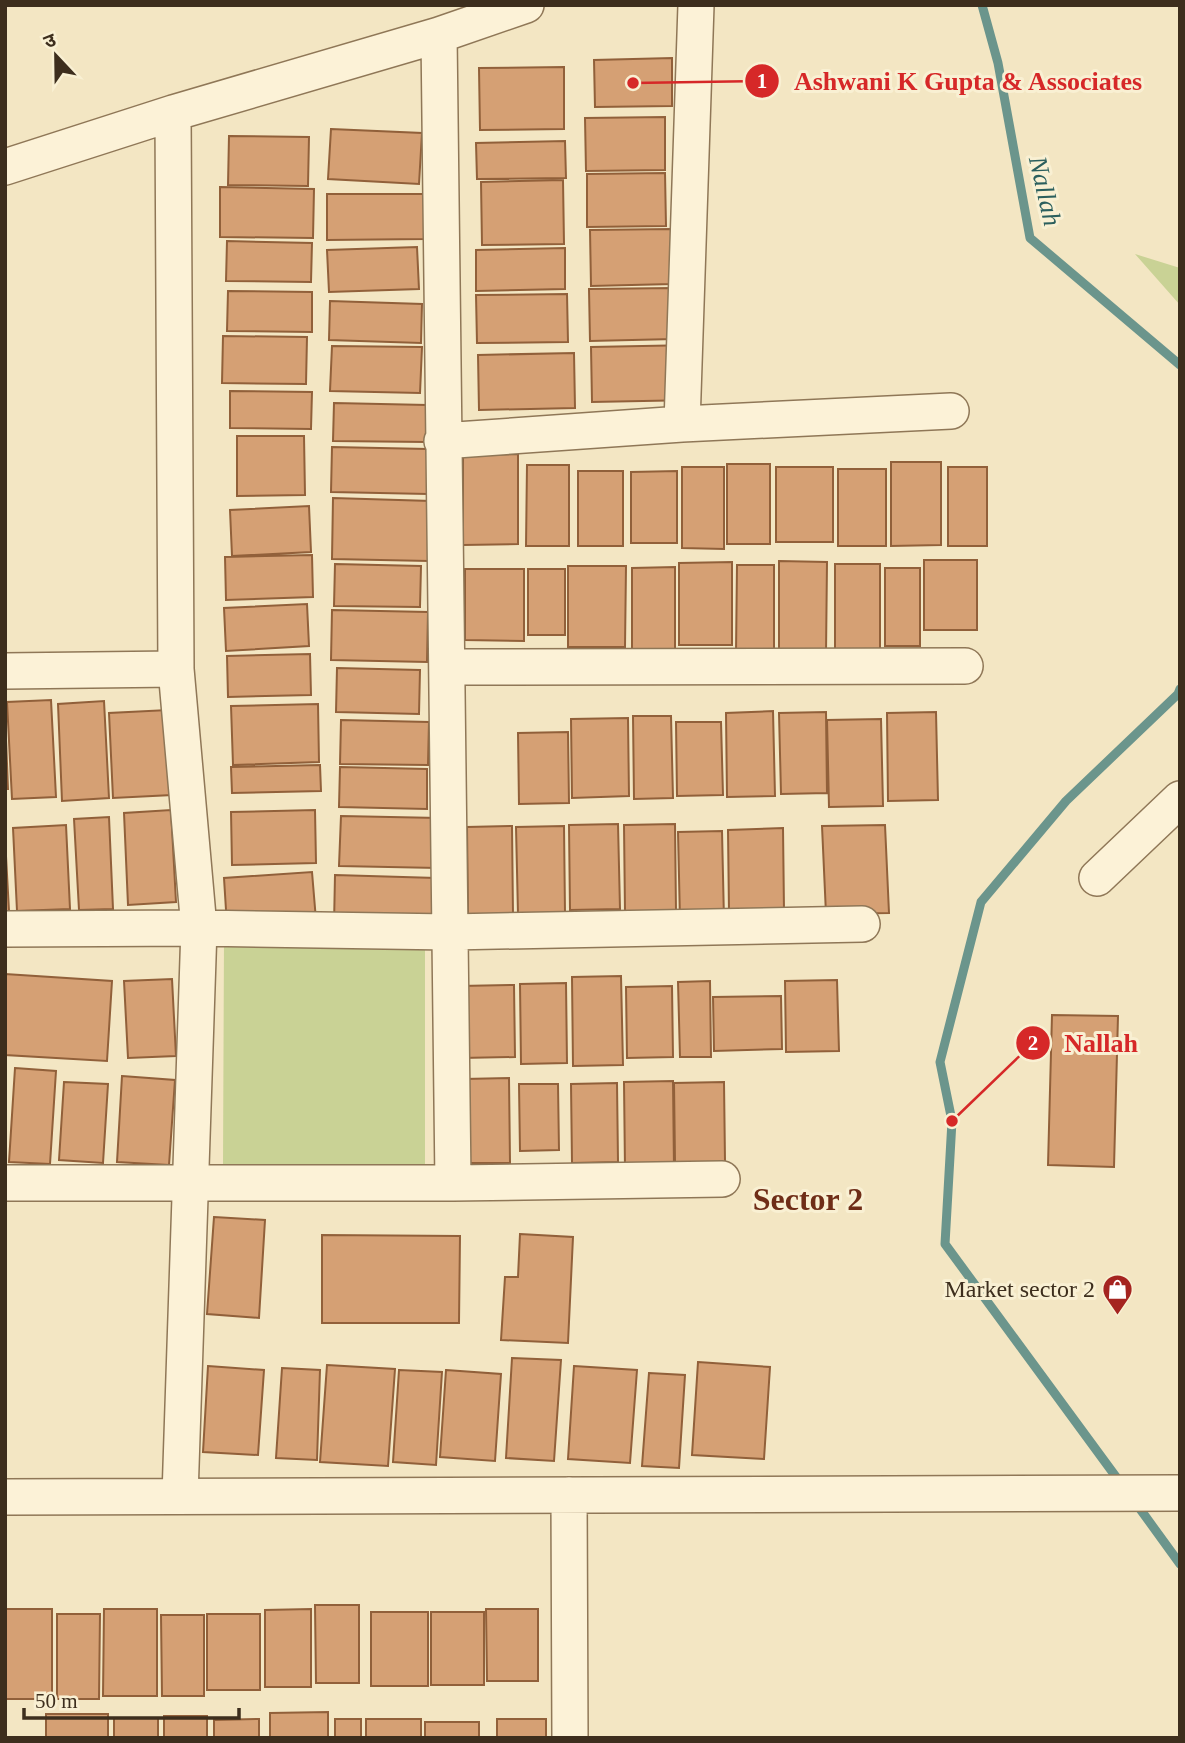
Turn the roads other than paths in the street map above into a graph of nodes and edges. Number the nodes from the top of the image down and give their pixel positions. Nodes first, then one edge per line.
1 (526, 5) edge
2 (696, 5) edge
3 (439, 35) junction
4 (173, 113) junction
5 (5, 167) edge
6 (951, 411) dead end
7 (682, 424) junction
8 (442, 441) junction
9 (965, 666) dead end
10 (447, 667) junction
11 (176, 669) junction
12 (5, 671) edge
13 (1180, 799) edge
14 (1097, 878) dead end
15 (862, 924) dead end
16 (199, 928) junction
17 (5, 929) edge
18 (450, 932) junction
19 (722, 1180) dead end
20 (191, 1181) junction
21 (5, 1183) edge
22 (453, 1183) junction
23 (1180, 1493) edge
24 (569, 1495) junction
25 (180, 1496) junction
26 (5, 1497) edge
27 (570, 1738) edge

1 - 3 street
2 - 7 street
3 - 4 street
3 - 8 street
4 - 5 street
4 - 11 street
6 - 7 street
7 - 8 street
8 - 10 street
9 - 10 street
10 - 18 street
11 - 12 street
11 - 16 street
13 - 14 street
15 - 18 street
16 - 17 street
16 - 18 street
16 - 20 street
18 - 22 street
19 - 22 street
20 - 21 street
20 - 22 street
20 - 25 street
23 - 24 street
24 - 25 street
24 - 27 street
25 - 26 street

